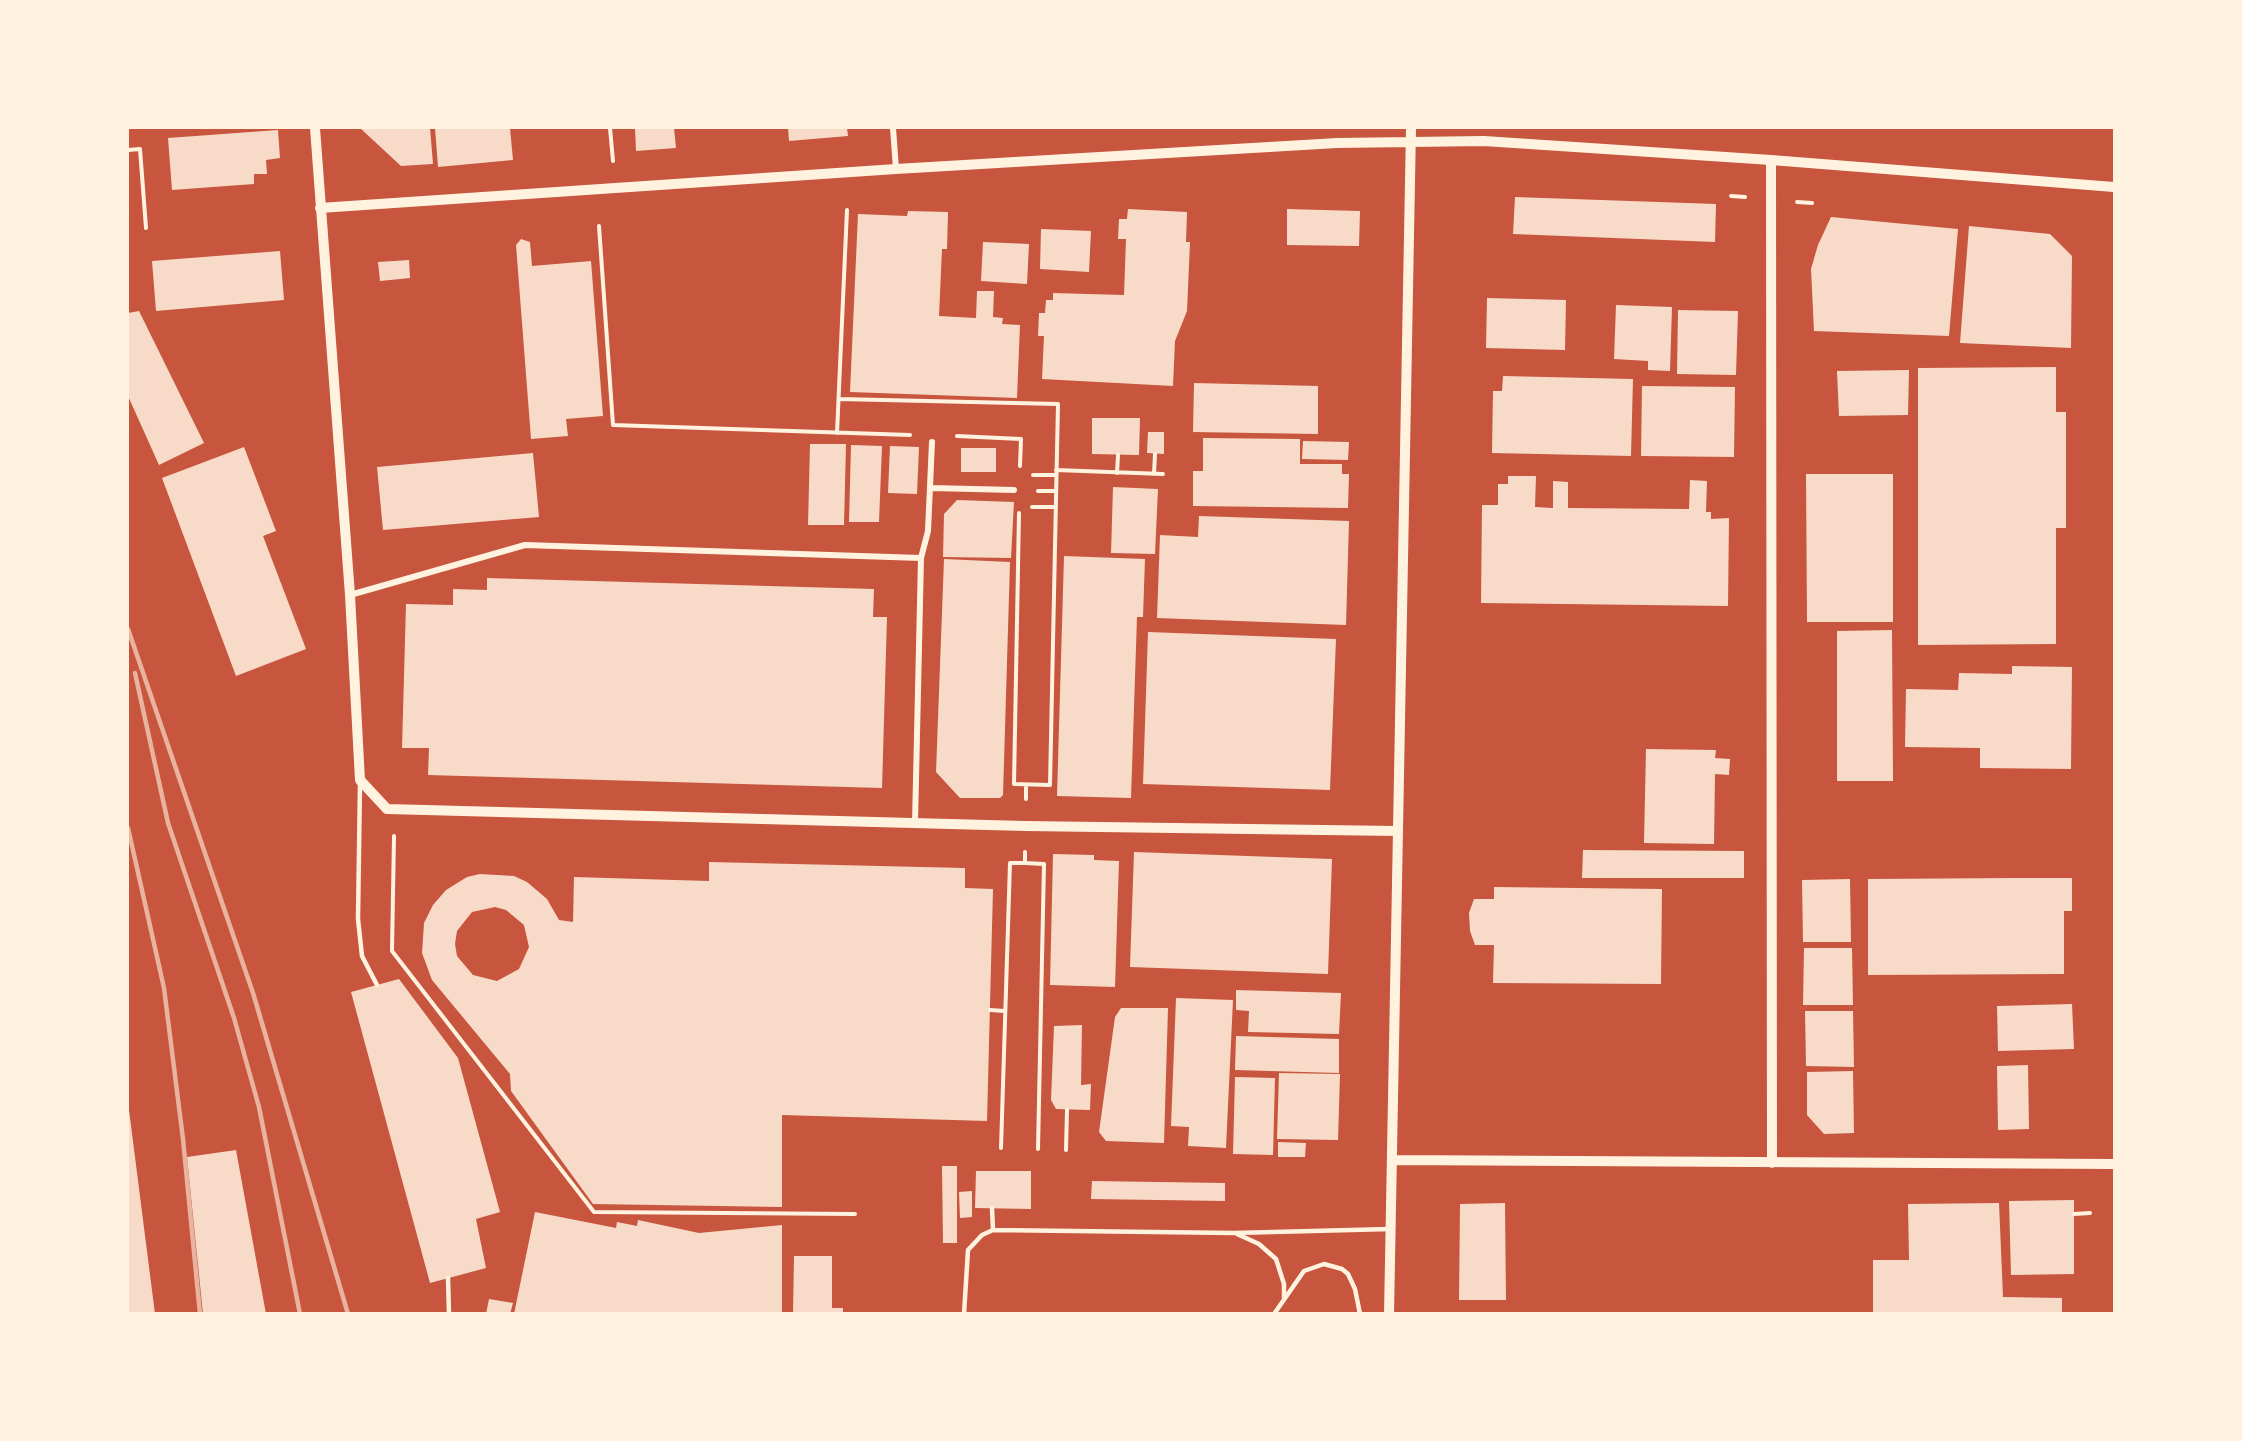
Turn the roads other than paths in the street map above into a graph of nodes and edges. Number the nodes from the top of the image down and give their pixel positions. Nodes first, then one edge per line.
1 (315, 128) edge
2 (893, 128) edge
3 (1411, 128) edge
4 (1411, 143) junction
5 (1772, 160) junction
6 (896, 169) junction
7 (2115, 187) edge
8 (321, 208) junction
9 (932, 442) dead end
10 (931, 488) junction
11 (1014, 490) dead end
12 (921, 558) junction
13 (350, 595) junction
14 (360, 780) junction
15 (915, 823) junction
16 (1398, 831) junction
17 (377, 985) dead end
18 (1392, 1160) junction
19 (1772, 1162) junction
20 (2115, 1164) edge
21 (992, 1208) dead end
22 (1390, 1229) junction
23 (993, 1230) junction
24 (1234, 1233) junction
25 (448, 1278) dead end
26 (1284, 1298) junction
27 (449, 1314) edge
28 (964, 1314) edge
29 (1274, 1314) edge
30 (1360, 1314) edge
31 (1389, 1314) edge

1 - 8 street
2 - 6 street
3 - 4 street
4 - 5 street
4 - 6 street
4 - 16 street
5 - 7 street
5 - 19 street
6 - 8 street
8 - 13 street
9 - 10 street
10 - 11 street
10 - 12 street
12 - 13 street
12 - 15 street
13 - 14 street
14 - 15 street
14 - 17 lane
15 - 16 street
16 - 18 street
18 - 19 street
18 - 22 street
19 - 20 street
21 - 23 lane
22 - 24 lane
22 - 31 street
23 - 24 lane
23 - 28 lane
24 - 26 lane
25 - 27 lane
26 - 29 lane
26 - 30 lane

